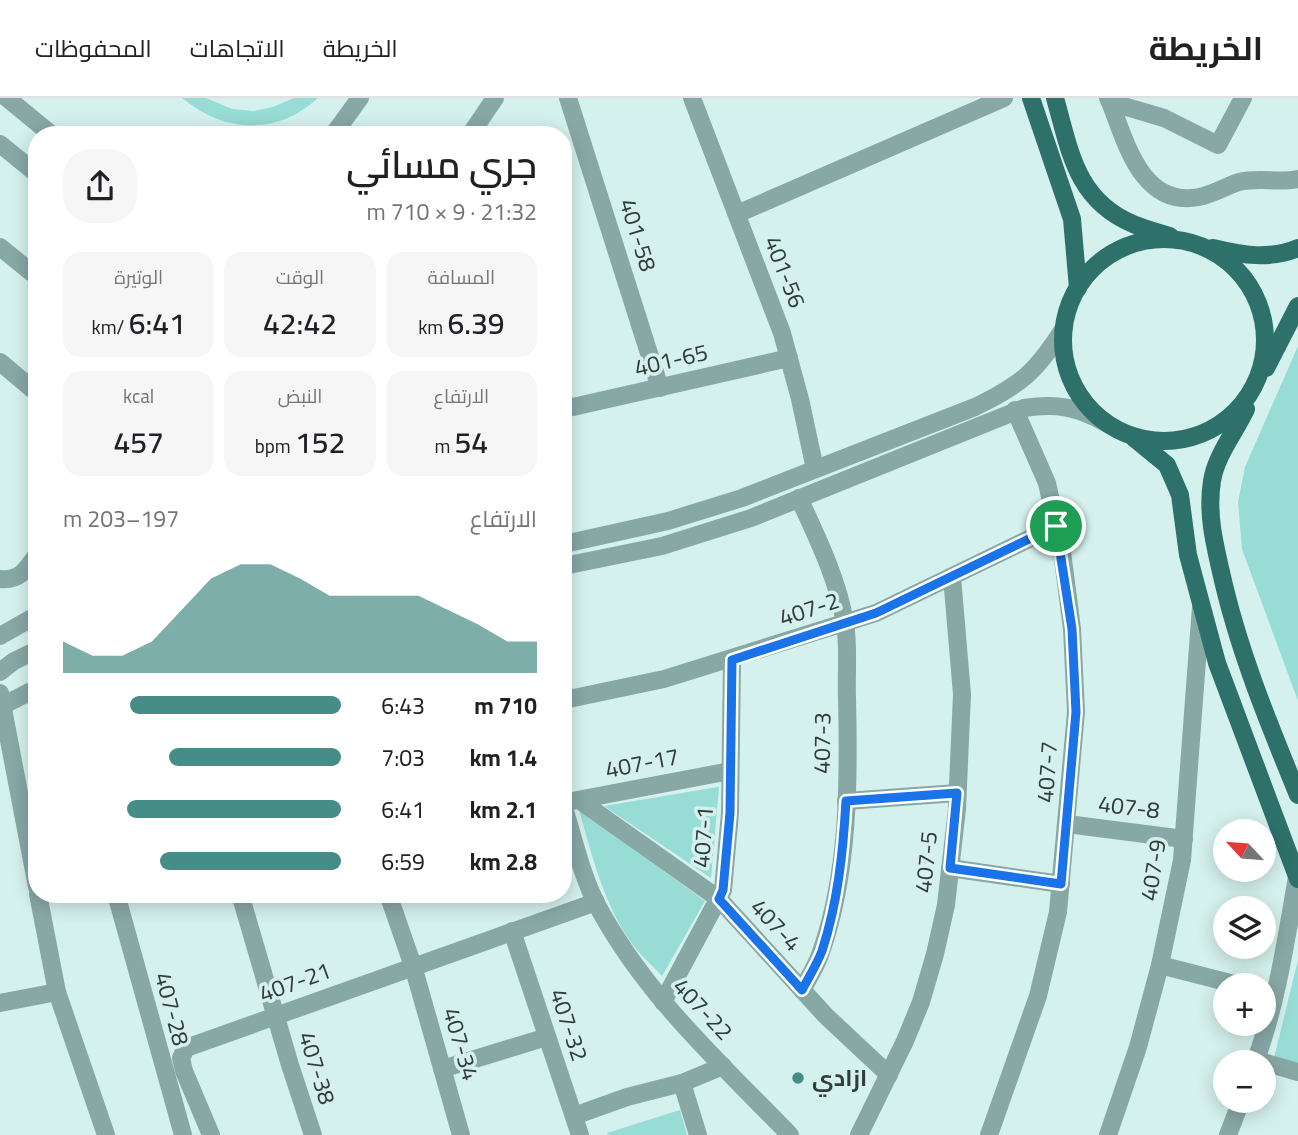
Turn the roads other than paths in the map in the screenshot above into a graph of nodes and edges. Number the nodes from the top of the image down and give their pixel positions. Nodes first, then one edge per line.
1 (7, 98) edge
2 (360, 98) edge
3 (495, 98) edge
4 (568, 98) edge
5 (692, 98) edge
6 (1004, 98) edge
7 (1031, 98) edge
8 (1055, 98) edge
9 (1243, 98) edge
10 (1109, 100) edge
11 (41, 126) edge
12 (340, 126) edge
13 (476, 126) edge
14 (0, 144) edge
15 (28, 167) edge
16 (1298, 180) edge
17 (737, 214) junction
18 (1194, 244) junction
19 (0, 247) edge
20 (1298, 248) edge
21 (28, 270) edge
22 (1078, 288) junction
23 (1298, 306) edge
24 (1064, 328) junction
25 (789, 358) junction
26 (0, 362) edge
27 (1260, 378) junction
28 (28, 380) edge
29 (660, 388) junction
30 (572, 407) edge
31 (1015, 410) junction
32 (1106, 423) junction
33 (1131, 436) junction
34 (814, 469) junction
35 (799, 498) junction
36 (1056, 526) junction
37 (572, 542) edge
38 (572, 564) edge
39 (28, 567) edge
40 (952, 577) junction
41 (0, 579) edge
42 (1201, 604) junction
43 (28, 620) edge
44 (845, 623) junction
45 (0, 636) edge
46 (28, 654) edge
47 (732, 660) junction
48 (0, 673) edge
49 (28, 691) edge
50 (572, 698) edge
51 (1, 699) edge
52 (730, 771) junction
53 (957, 793) junction
54 (1298, 795) edge
55 (846, 801) junction
56 (572, 803) edge
57 (572, 806) edge
58 (572, 815) edge
59 (1067, 824) junction
60 (1184, 839) junction
61 (28, 840) edge
62 (950, 868) junction
63 (1298, 878) edge
64 (1061, 884) junction
65 (719, 899) junction
66 (596, 902) junction
67 (40, 903) edge
68 (119, 903) edge
69 (243, 903) edge
70 (390, 903) edge
71 (512, 931) junction
72 (1160, 965) junction
73 (413, 966) junction
74 (1273, 973) edge
75 (1213, 979) edge
76 (802, 990) junction
77 (57, 992) junction
78 (663, 1002) junction
79 (0, 1003) edge
80 (275, 1015) junction
81 (547, 1037) junction
82 (723, 1066) junction
83 (1276, 1066) edge
84 (442, 1069) junction
85 (1298, 1072) edge
86 (889, 1075) junction
87 (682, 1083) junction
88 (1236, 1113) edge
89 (574, 1116) junction
90 (106, 1135) edge
91 (183, 1135) edge
92 (211, 1135) edge
93 (313, 1135) edge
94 (461, 1135) edge
95 (580, 1135) edge
96 (698, 1135) edge
97 (790, 1135) edge
98 (859, 1135) edge
99 (989, 1135) edge
100 (1108, 1135) edge
101 (1228, 1135) edge

1 - 11 street
2 - 12 street
3 - 13 street
4 - 29 street, 401-58
5 - 17 street, 401-56
6 - 17 street
7 - 22 main road
8 - 18 main road
9 - 10 street
10 - 16 street
14 - 15 street
17 - 25 street, 401-56
18 - 20 main road
18 - 22 main road
18 - 27 main road
19 - 21 street
22 - 24 main road
23 - 27 main road
24 - 32 main road
24 - 34 street
25 - 29 street, 401-65
25 - 34 street, 401-56
26 - 28 street
27 - 33 main road
27 - 54 main road
29 - 30 street, 401-65
31 - 32 street
31 - 35 street
31 - 36 street, 407-7
32 - 33 main road
33 - 42 main road
34 - 37 street
35 - 38 street
35 - 44 street, 407-3
36 - 40 street, 407-2
36 - 59 street, 407-7
39 - 41 street
40 - 44 street, 407-2
40 - 53 street, 407-5
42 - 60 street, 407-9
42 - 63 main road
43 - 45 street
44 - 47 street, 407-2
44 - 55 street, 407-3
46 - 48 street
47 - 50 street, 407-2
47 - 52 street, 407-1
49 - 51 street
51 - 61 street
52 - 56 street, 407-17
52 - 65 street, 407-1
53 - 55 street
53 - 62 street, 407-5
55 - 76 street, 407-3
57 - 65 street, 407-4
58 - 66 street, 407-22
59 - 60 street, 407-8
59 - 64 street, 407-7
60 - 72 street, 407-9
62 - 64 street
62 - 86 street, 407-5
63 - 74 street
64 - 99 street, 407-7
65 - 76 street, 407-4
65 - 78 street, 407-1
66 - 71 street, 407-21
66 - 78 street, 407-22
67 - 77 street
68 - 91 street, 407-28
69 - 80 street, 407-38
70 - 73 street, 407-34
71 - 73 street, 407-21
71 - 81 street, 407-32
72 - 75 street
72 - 100 street, 407-9
73 - 80 street, 407-21
73 - 84 street, 407-34
76 - 86 street, 407-4
77 - 79 street
77 - 90 street
78 - 82 street, 407-22
80 - 92 street, 407-21
80 - 93 street, 407-38
81 - 84 street
81 - 89 street, 407-32
82 - 87 street
82 - 97 street, 407-22
83 - 85 street
84 - 94 street, 407-34
86 - 98 street, 407-5
87 - 89 street
87 - 96 street
88 - 101 street
89 - 95 street, 407-32

